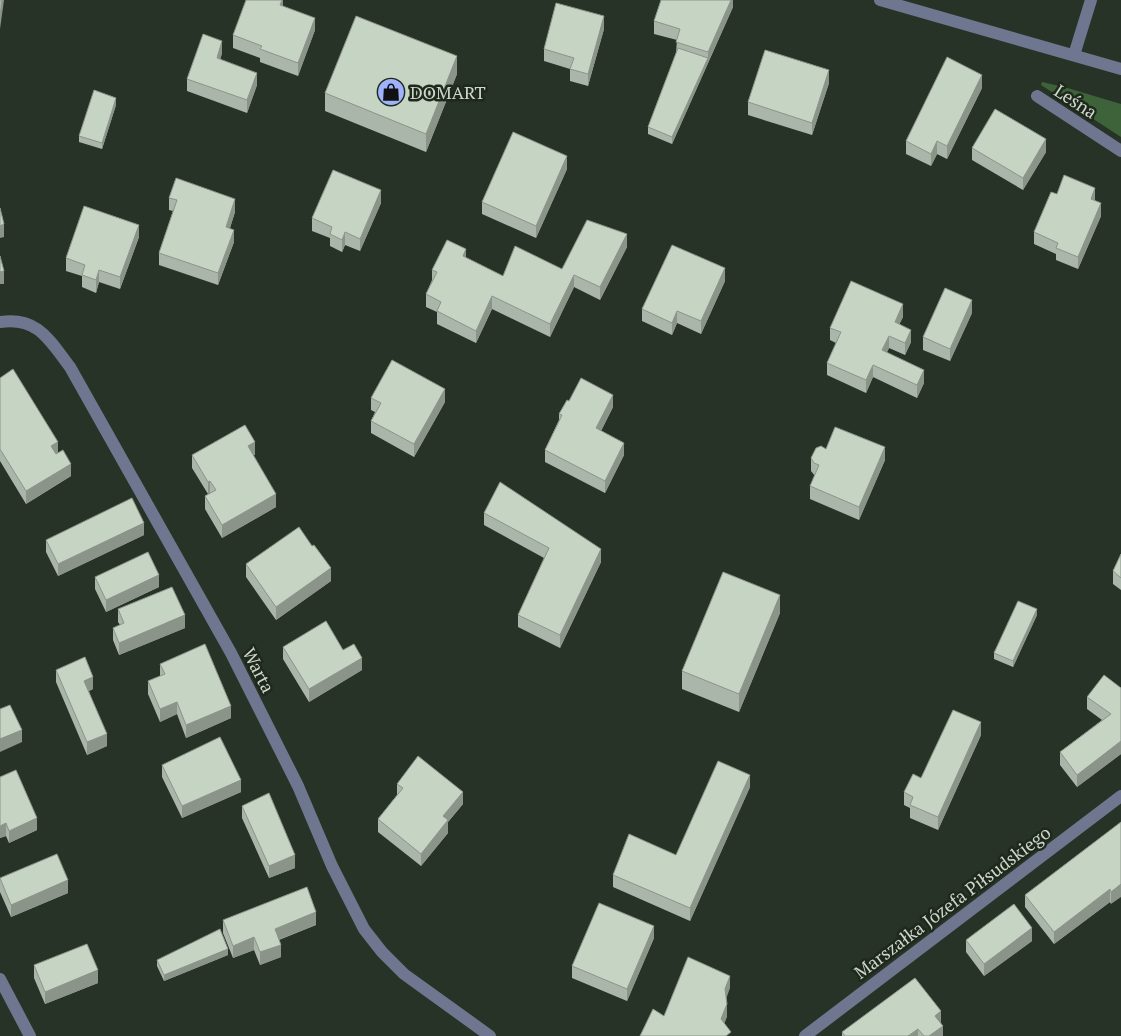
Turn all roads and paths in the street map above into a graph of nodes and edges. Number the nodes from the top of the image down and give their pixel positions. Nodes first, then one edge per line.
1 (880, 0) edge
2 (1091, 0) edge
3 (1074, 55) junction
4 (1121, 69) edge
5 (1037, 96) dead end
6 (1121, 152) edge
7 (0, 322) edge
8 (1121, 796) edge
9 (0, 979) edge
10 (30, 1036) edge
11 (490, 1036) edge
12 (805, 1036) edge

1 - 3 street
2 - 3 street
3 - 4 street
5 - 6 street, Leśna
7 - 11 street, Warta
8 - 12 street, Marszałka Józefa Piłsudskiego
9 - 10 street

